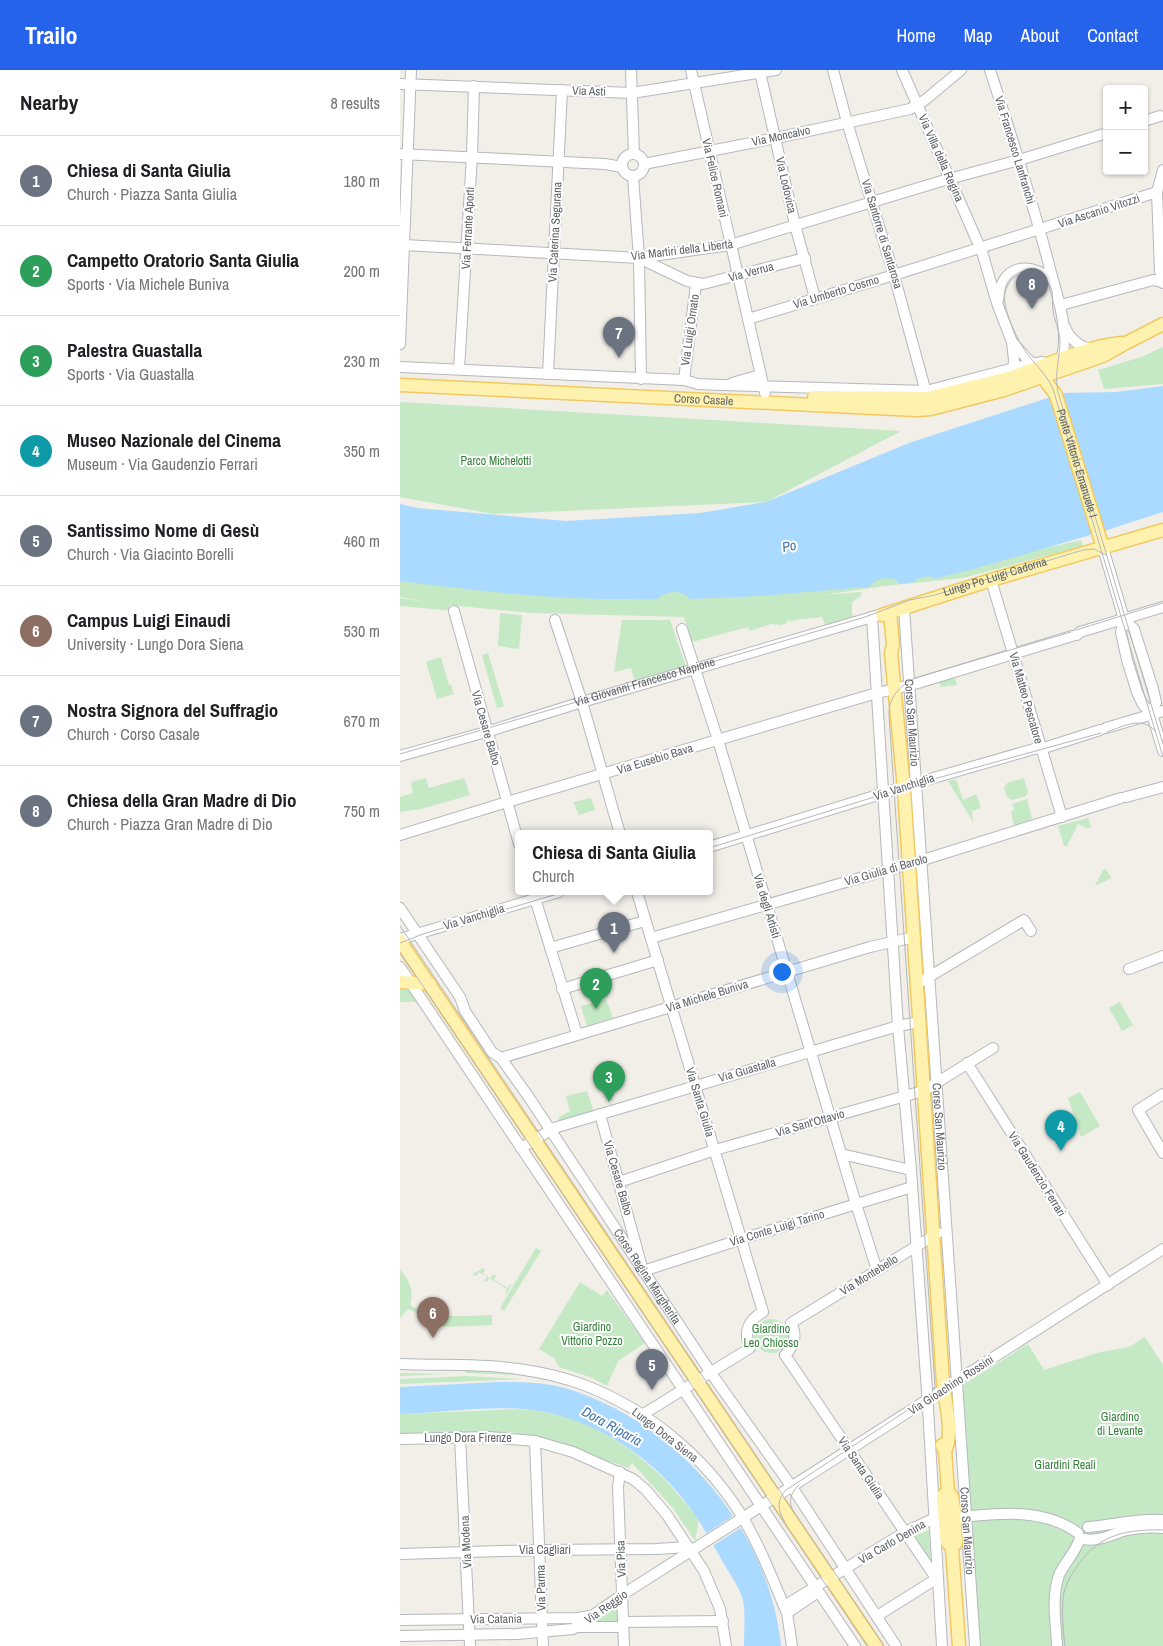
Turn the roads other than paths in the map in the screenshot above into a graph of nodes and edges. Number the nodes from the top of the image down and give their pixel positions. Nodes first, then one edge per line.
1 (411, 70) edge
2 (631, 70) edge
3 (691, 70) edge
4 (776, 70) edge
5 (834, 70) edge
6 (902, 70) edge
7 (961, 70) edge
8 (990, 70) edge
9 (760, 72) junction
10 (694, 83) junction
11 (400, 84) edge
12 (411, 84) junction
13 (474, 86) junction
14 (562, 90) junction
15 (632, 92) junction
16 (917, 105) junction
17 (1160, 116) dead end
18 (1148, 120) edge
19 (848, 122) junction
20 (1103, 134) edge
21 (776, 138) junction
22 (709, 151) junction
23 (404, 154) edge
24 (634, 154) junction
25 (472, 156) junction
26 (1019, 160) junction
27 (559, 162) junction
28 (644, 164) junction
29 (622, 167) junction
30 (1163, 170) edge
31 (633, 176) junction
32 (951, 179) junction
33 (1157, 192) junction
34 (872, 202) junction
35 (795, 225) junction
36 (1040, 229) junction
37 (404, 245) junction
38 (730, 245) junction
39 (467, 247) junction
40 (980, 247) junction
41 (554, 253) junction
42 (639, 258) junction
43 (805, 258) junction
44 (894, 275) junction
45 (738, 276) junction
46 (1052, 279) junction
47 (1163, 282) edge
48 (696, 284) junction
49 (815, 298) junction
50 (997, 303) junction
51 (1061, 304) junction
52 (748, 319) junction
53 (1163, 324) edge
54 (1065, 327) junction
55 (1012, 342) junction
56 (400, 344) edge
57 (1098, 350) junction
58 (1058, 364) junction
59 (400, 367) edge
60 (459, 369) junction
61 (1037, 370) junction
62 (1013, 373) junction
63 (548, 374) junction
64 (760, 375) junction
65 (400, 377) edge
66 (640, 379) junction
67 (684, 380) junction
68 (400, 385) edge
69 (722, 386) junction
70 (1000, 386) junction
71 (703, 393) junction
72 (1056, 394) junction
73 (765, 395) junction
74 (927, 395) junction
75 (1163, 530) edge
76 (1102, 548) junction
77 (991, 580) junction
78 (1163, 607) edge
79 (904, 608) junction
80 (454, 611) dead end
81 (881, 614) junction
82 (1124, 619) junction
83 (555, 620) dead end
84 (682, 629) dead end
85 (1013, 653) junction
86 (696, 668) junction
87 (910, 684) junction
88 (894, 689) junction
89 (877, 694) junction
90 (582, 702) junction
91 (1163, 711) edge
92 (1152, 714) junction
93 (486, 732) junction
94 (718, 740) junction
95 (1041, 748) junction
96 (1163, 751) edge
97 (400, 756) edge
98 (603, 775) junction
99 (916, 783) junction
100 (904, 787) junction
101 (1163, 787) edge
102 (884, 794) junction
103 (507, 802) junction
104 (1062, 816) junction
105 (515, 830) edge
106 (619, 830) edge
107 (400, 836) edge
108 (746, 836) junction
109 (713, 846) edge
110 (915, 862) junction
111 (888, 870) junction
112 (534, 895) edge
113 (638, 895) edge
114 (766, 904) junction
115 (400, 908) edge
116 (645, 920) junction
117 (1031, 931) dead end
118 (418, 934) junction
119 (914, 937) junction
120 (651, 938) junction
121 (893, 941) junction
122 (401, 945) edge
123 (550, 948) junction
124 (1163, 956) edge
125 (658, 960) junction
126 (1163, 960) edge
127 (1144, 963) junction
128 (400, 967) edge
129 (1129, 969) dead end
130 (786, 972) junction
131 (930, 976) junction
132 (405, 982) edge
133 (430, 984) junction
134 (917, 984) junction
135 (562, 989) junction
136 (672, 1006) junction
137 (920, 1022) junction
138 (898, 1026) junction
139 (577, 1034) junction
140 (993, 1048) dead end
141 (811, 1051) junction
142 (501, 1058) junction
143 (968, 1063) junction
144 (936, 1082) junction
145 (695, 1085) junction
146 (923, 1091) junction
147 (1163, 1094) edge
148 (904, 1095) junction
149 (600, 1114) junction
150 (830, 1117) junction
151 (550, 1130) junction
152 (534, 1139) junction
153 (521, 1148) junction
154 (715, 1150) junction
155 (1163, 1153) edge
156 (841, 1154) junction
157 (911, 1170) junction
158 (619, 1182) junction
159 (912, 1187) junction
160 (856, 1204) junction
161 (947, 1227) junction
162 (934, 1236) junction
163 (742, 1238) junction
164 (915, 1247) junction
165 (1163, 1249) edge
166 (877, 1270) junction
167 (643, 1271) junction
168 (1108, 1285) junction
169 (785, 1355) joint
170 (400, 1364) edge
171 (711, 1373) junction
172 (958, 1380) junction
173 (697, 1382) junction
174 (944, 1389) junction
175 (683, 1391) junction
176 (927, 1400) junction
177 (642, 1415) junction
178 (460, 1437) junction
179 (400, 1439) edge
180 (535, 1441) junction
181 (850, 1450) junction
182 (620, 1472) junction
183 (792, 1488) junction
184 (776, 1498) junction
185 (762, 1507) junction
186 (967, 1517) junction
187 (741, 1520) junction
188 (942, 1520) junction
189 (1163, 1520) edge
190 (1163, 1528) edge
191 (1083, 1532) junction
192 (906, 1534) junction
193 (693, 1549) junction
194 (540, 1550) junction
195 (621, 1550) junction
196 (466, 1551) junction
197 (400, 1554) edge
198 (845, 1570) junction
199 (830, 1578) junction
200 (937, 1580) junction
201 (816, 1590) junction
202 (622, 1595) junction
203 (786, 1609) junction
204 (591, 1616) junction
205 (877, 1616) junction
206 (542, 1618) junction
207 (470, 1619) junction
208 (400, 1620) edge
209 (723, 1621) junction
210 (623, 1625) junction
211 (574, 1628) junction
212 (542, 1633) junction
213 (400, 1636) edge
214 (470, 1641) edge
215 (543, 1646) edge
216 (624, 1646) edge
217 (726, 1646) edge
218 (792, 1646) edge
219 (855, 1646) edge
220 (876, 1646) edge
221 (896, 1646) edge
222 (942, 1646) edge
223 (959, 1646) edge
224 (975, 1646) edge
225 (1057, 1646) edge

1 - 12 street
2 - 15 street
3 - 10 street, Via Felice Romani
4 - 9 street, Via Asti
5 - 19 street, Via Santorre di Santarosa
6 - 16 street, Via Villa della Regina
7 - 16 street, Via Moncalvo
8 - 26 street, Via Francesco Lanfranchi
9 - 10 street, Via Asti
9 - 21 street, Via Lodovica
10 - 15 street, Via Asti
10 - 22 street, Via Felice Romani
11 - 12 street, Via Asti
12 - 13 street, Via Asti
12 - 23 street
13 - 14 street, Via Asti
13 - 25 street, Via Ferrante Aporti
14 - 15 street, Via Asti
14 - 27 street, Via Caterina Segurana
15 - 24 street
16 - 19 street, Via Moncalvo
16 - 32 street, Via Villa della Regina
17 - 18 street
19 - 21 street, Via Moncalvo
19 - 34 street, Via Santorre di Santarosa
20 - 26 street, Via Martiri della Libertà
21 - 22 street, Via Moncalvo
21 - 35 street, Via Lodovica
22 - 28 street, Via Moncalvo
22 - 38 street, Via Felice Romani
23 - 25 street
23 - 37 street
24 - 28 street
24 - 29 street
25 - 27 street
25 - 39 street, Via Ferrante Aporti
26 - 32 street, Via Martiri della Libertà
26 - 36 street, Via Francesco Lanfranchi
27 - 29 street
27 - 41 street, Via Caterina Segurana
28 - 31 street
29 - 31 street
30 - 33 street
31 - 42 street
32 - 34 street, Via Martiri della Libertà
32 - 40 street, Via Villa della Regina
33 - 36 street, Via Ascanio Vitozzi
33 - 47 street
34 - 35 street, Via Martiri della Libertà
34 - 44 street, Via Santorre di Santarosa
35 - 38 street, Via Martiri della Libertà
35 - 43 street, Via Lodovica
36 - 40 street, Via Ascanio Vitozzi
36 - 46 street, Via Francesco Lanfranchi
37 - 39 street, Via Martiri della Libertà
37 - 56 street
38 - 42 street, Via Martiri della Libertà
38 - 45 street, Via Felice Romani
39 - 41 street, Via Martiri della Libertà
39 - 60 street, Via Ferrante Aporti
40 - 44 street, Via Umberto Cosmo
40 - 50 street, Via Villa della Regina
41 - 42 street, Via Martiri della Libertà
41 - 63 street, Via Caterina Segurana
42 - 48 street, Via Luigi Ornato
42 - 66 street
43 - 45 street, Via Verrua
43 - 49 street, Via Lodovica
44 - 49 street, Via Umberto Cosmo
44 - 74 street, Via Santorre di Santarosa
45 - 48 street, Via Verrua
45 - 52 street, Via Felice Romani
46 - 50 street
46 - 51 street, Via Francesco Lanfranchi
47 - 51 street
48 - 67 street, Via Luigi Ornato
49 - 52 street, Via Umberto Cosmo
50 - 55 street, Via Villa della Regina
51 - 54 street, Via Francesco Lanfranchi
52 - 64 street, Via Felice Romani
53 - 57 main road
54 - 57 street
54 - 58 street, Via Francesco Lanfranchi
55 - 61 street
55 - 62 street
57 - 58 main road
58 - 61 main road
58 - 61 street
58 - 72 main road
59 - 60 street, Corso Casale
60 - 63 street, Corso Casale
61 - 62 main road
61 - 70 main road
61 - 72 main road
62 - 70 main road
62 - 74 street, Corso Casale
63 - 66 street, Corso Casale
64 - 69 street, Corso Casale
64 - 73 street, Via Felice Romani
65 - 71 main road, Corso Casale
66 - 67 street, Corso Casale
67 - 69 street, Corso Casale
67 - 71 street
68 - 73 main road, Corso Casale
69 - 73 street, Corso Casale
70 - 73 main road, Corso Casale
70 - 74 main road, Corso Casale
71 - 73 main road, Corso Casale
72 - 76 main road, Ponte Vittorio Emanuele I
73 - 74 main road, Corso Casale
75 - 76 main road, Lungo Po Luigi Cadorna
76 - 77 main road, Lungo Po Luigi Cadorna
76 - 82 street
77 - 79 main road, Lungo Po Luigi Cadorna
77 - 85 street, Via Matteo Pescatore
78 - 82 street, Via Eusebio Bava
79 - 81 main road, Lungo Po Luigi Cadorna
79 - 87 street, Corso San Maurizio
80 - 93 street, Via Cesare Balbo
81 - 86 street, Via Giovanni Francesco Napione
81 - 88 main road, Corso San Maurizio
81 - 89 street, Corso San Maurizio
82 - 85 street, Via Eusebio Bava
82 - 92 street
82 - 92 street
83 - 90 street
84 - 86 street, Via degli Artisti
85 - 87 street, Via Eusebio Bava
85 - 95 street, Via Matteo Pescatore
86 - 90 street, Via Giovanni Francesco Napione
86 - 94 street, Via degli Artisti
87 - 88 street, Via Eusebio Bava
87 - 99 street, Corso San Maurizio
88 - 89 street, Via Eusebio Bava
88 - 100 main road, Corso San Maurizio
89 - 94 street, Via Eusebio Bava
89 - 102 street, Corso San Maurizio
90 - 93 street, Via Giovanni Francesco Napione
90 - 98 street
91 - 92 street, Via Vanchiglia
92 - 95 street, Via Vanchiglia
92 - 96 street
93 - 97 street, Via Giovanni Francesco Napione
93 - 103 street, Via Cesare Balbo
94 - 98 street, Via Eusebio Bava
94 - 108 street, Via degli Artisti
95 - 99 street, Via Vanchiglia
95 - 104 street, Via Matteo Pescatore
98 - 103 street, Via Eusebio Bava
98 - 106 street
99 - 100 street, Via Vanchiglia
99 - 110 street, Corso San Maurizio
100 - 102 street, Via Vanchiglia
100 - 110 main road, Corso San Maurizio
101 - 104 street, Via Giulia di Barolo
102 - 108 street, Via Vanchiglia
102 - 111 street, Corso San Maurizio
103 - 105 street, Via Cesare Balbo
103 - 107 street, Via Eusebio Bava
104 - 110 street, Via Giulia di Barolo
108 - 109 street, Via Vanchiglia
108 - 114 street, Via degli Artisti
110 - 111 street, Via Giulia di Barolo
110 - 119 main road, Corso San Maurizio
110 - 131 street, Corso San Maurizio
111 - 114 street, Via Giulia di Barolo
111 - 121 street, Corso San Maurizio
112 - 118 street, Via Vanchiglia
112 - 123 street
113 - 116 street, Via Santa Giulia
114 - 120 street, Via Giulia di Barolo
114 - 130 street, Via degli Artisti
115 - 118 street, Corso Regina Margherita
116 - 120 street, Via Santa Giulia
116 - 123 street
117 - 131 street
118 - 122 street
118 - 142 street, Corso Regina Margherita
119 - 121 street, Via Michele Buniva
119 - 134 main road, Corso San Maurizio
120 - 125 street, Via Santa Giulia
121 - 130 street, Via Michele Buniva
121 - 138 street, Corso San Maurizio
122 - 133 main road, Corso Regina Margherita
123 - 135 street
124 - 127 street
125 - 135 street
125 - 136 street, Via Santa Giulia
126 - 127 street
127 - 129 street
128 - 132 street
130 - 136 street, Via Michele Buniva
130 - 141 street, Via degli Artisti
131 - 134 street
131 - 144 street, Corso San Maurizio
132 - 133 main road
132 - 153 street
133 - 152 main road, Corso Regina Margherita
134 - 137 main road, Corso San Maurizio
135 - 139 street
136 - 139 street, Via Michele Buniva
136 - 145 street, Via Santa Giulia
137 - 138 street, Via Guastalla
137 - 146 main road, Corso San Maurizio
138 - 141 street, Via Guastalla
138 - 148 street, Corso San Maurizio
139 - 142 street, Via Michele Buniva
140 - 143 street, Via Sant'Ottavio
141 - 145 street, Via Guastalla
141 - 150 street, Via degli Artisti
142 - 151 street, Corso Regina Margherita
143 - 144 street, Via Sant'Ottavio
143 - 168 street, Via Gaudenzio Ferrari
144 - 146 street, Via Sant'Ottavio
144 - 161 street, Corso San Maurizio
145 - 149 street, Via Guastalla
145 - 154 street, Via Santa Giulia
146 - 148 street, Via Sant'Ottavio
146 - 162 main road, Corso San Maurizio
147 - 155 street
148 - 150 street, Via Sant'Ottavio
148 - 157 street, Corso San Maurizio
149 - 151 street, Via Guastalla
149 - 158 street, Via Cesare Balbo
150 - 154 street, Via Sant'Ottavio
150 - 156 street, Via degli Artisti
151 - 152 street, Via Guastalla
151 - 167 street, Corso Regina Margherita
152 - 153 street, Via Guastalla
152 - 173 main road, Corso Regina Margherita
153 - 175 street
154 - 158 street, Via Sant'Ottavio
154 - 163 street, Via Santa Giulia
156 - 157 street
156 - 160 street, Via degli Artisti
157 - 159 street, Corso San Maurizio
158 - 167 street, Via Cesare Balbo
159 - 160 street, Via Conte Luigi Tarino
159 - 164 street, Corso San Maurizio
160 - 163 street, Via Conte Luigi Tarino
160 - 166 street, Via degli Artisti
161 - 162 street, Via Montebello
161 - 172 street, Corso San Maurizio
162 - 164 street, Via Montebello
162 - 174 main road, Corso San Maurizio
163 - 167 street, Via Conte Luigi Tarino
163 - 171 street, Via Santa Giulia
164 - 166 street, Via Montebello
164 - 176 street, Corso San Maurizio
165 - 168 street, Via Gioachino Rossini
166 - 169 street, Via Montebello
167 - 171 street, Corso Regina Margherita
168 - 172 street, Via Gioachino Rossini
169 - 181 street, Via Santa Giulia
170 - 177 street, Lungo Dora Siena
171 - 173 street
171 - 183 street, Corso Regina Margherita
172 - 174 street, Via Gioachino Rossini
172 - 186 street, Corso San Maurizio
173 - 175 street
173 - 184 main road, Corso Regina Margherita
174 - 176 street, Via Gioachino Rossini
174 - 188 main road, Corso San Maurizio
175 - 177 street
175 - 185 street
176 - 181 street, Via Gioachino Rossini
176 - 188 street, Corso San Maurizio
177 - 187 street, Lungo Dora Siena
178 - 179 street, Lungo Dora Firenze
178 - 180 street, Lungo Dora Firenze
178 - 196 street, Via Modena
180 - 182 street, Lungo Dora Firenze
180 - 194 street, Via Parma
181 - 183 street, Via Gioachino Rossini
181 - 192 street, Via Santa Giulia
182 - 193 street, Lungo Dora Firenze
182 - 195 street, Via Pisa
183 - 184 street, Via Gioachino Rossini
183 - 198 street, Corso Regina Margherita
184 - 185 street, Via Gioachino Rossini
184 - 199 main road, Corso Regina Margherita
185 - 187 street, Via Gioachino Rossini
185 - 201 street
186 - 188 street
186 - 191 street
186 - 224 street, Corso San Maurizio
187 - 193 street, Via Reggio
187 - 203 street, Lungo Dora Siena
188 - 192 street, Via Carlo Denina
188 - 200 street, Corso San Maurizio
188 - 223 main road, Corso San Maurizio
189 - 191 street
190 - 191 street
191 - 225 street
192 - 198 street, Via Carlo Denina
192 - 200 street, Via Santa Giulia
193 - 195 street, Via Cagliari
193 - 202 street, Via Reggio
193 - 209 street, Lungo Dora Firenze
194 - 195 street, Via Cagliari
194 - 196 street, Via Cagliari
194 - 206 street, Via Parma
195 - 202 street, Via Pisa
196 - 197 street, Via Cagliari
196 - 207 street, Via Modena
198 - 199 street, Via Carlo Denina
198 - 205 street, Corso Regina Margherita
199 - 201 street, Via Carlo Denina
199 - 220 main road, Corso Regina Margherita
200 - 205 street
200 - 222 street, Corso San Maurizio
201 - 203 street, Via Carlo Denina
201 - 219 street
202 - 204 street, Via Reggio
202 - 210 street, Via Pisa
203 - 218 street, Lungo Dora Siena
204 - 206 street, Via Catania
204 - 211 street, Via Reggio
205 - 221 street, Corso Regina Margherita
206 - 207 street, Via Catania
206 - 212 street, Via Parma
207 - 208 street, Via Catania
207 - 214 street, Via Modena
209 - 210 street, Via Catania
209 - 217 street, Lungo Dora Firenze
210 - 211 street, Via Catania
210 - 216 street, Via Pisa
211 - 212 street, Via Catania
212 - 214 street, Via Catania
212 - 215 street, Via Parma
213 - 214 street, Via Catania

